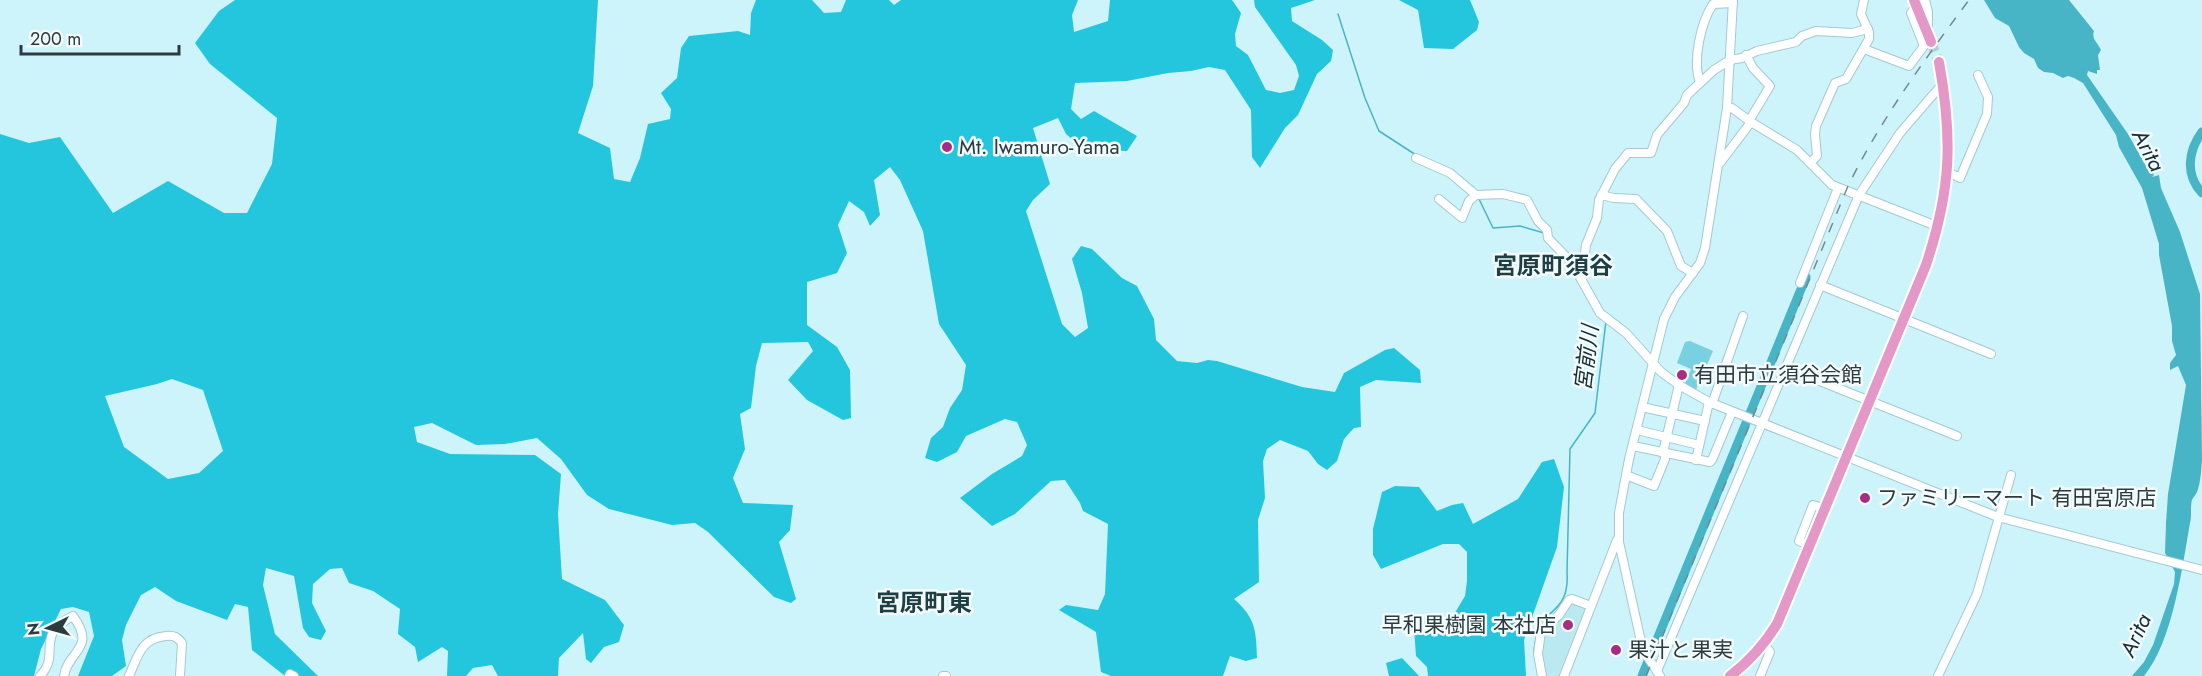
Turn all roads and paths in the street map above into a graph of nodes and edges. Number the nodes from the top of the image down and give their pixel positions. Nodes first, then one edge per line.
1 (1864, 0) edge
2 (1733, 2) edge
3 (1919, 2) edge
4 (1868, 29) junction
5 (1931, 42) tunnel mouth
6 (1863, 49) junction
7 (1746, 55) junction
8 (1730, 60) junction
9 (1939, 62) tunnel mouth
10 (1978, 75) dead end
11 (1700, 82) junction
12 (1943, 87) junction
13 (1726, 108) junction
14 (1750, 122) junction
15 (1416, 158) dead end
16 (1811, 162) junction
17 (1719, 164) junction
18 (1947, 175) junction
19 (1838, 188) junction
20 (1476, 195) junction
21 (1601, 195) junction
22 (1859, 195) junction
23 (1439, 199) dead end
24 (1939, 227) junction
25 (1693, 273) junction
26 (1582, 281) junction
27 (1800, 284) dead end
28 (1820, 285) junction
29 (1743, 316) dead end
30 (1904, 319) junction
31 (1991, 354) dead end
32 (1652, 364) junction
33 (1785, 367) junction
34 (1678, 385) junction
35 (1870, 402) junction
36 (1711, 403) junction
37 (1642, 407) junction
38 (1732, 412) junction
39 (1672, 414) junction
40 (1705, 421) junction
41 (1763, 424) junction
42 (1637, 430) junction
43 (1957, 436) dead end
44 (1666, 437) junction
45 (1699, 445) junction
46 (1633, 446) junction
47 (1664, 453) junction
48 (1847, 457) junction
49 (1696, 460) junction
50 (2011, 475) dead end
51 (1626, 476) junction
52 (2002, 518) junction
53 (1618, 536) junction
54 (2202, 570) edge
55 (1591, 606) junction
56 (1764, 644) junction
57 (1658, 673) edge
58 (40, 676) edge
59 (64, 676) edge
60 (129, 676) edge
61 (180, 676) edge
62 (289, 676) edge
63 (294, 676) edge
64 (1542, 676) edge
65 (1564, 676) edge
66 (1730, 676) edge
67 (1760, 676) edge
68 (1938, 676) edge

1 - 4 street
2 - 8 street
2 - 11 street
3 - 5 highway
3 - 6 street
4 - 6 street
4 - 7 street
6 - 16 street
7 - 8 street
7 - 14 street
8 - 11 street
8 - 13 street
9 - 12 highway
10 - 18 street
11 - 21 street
12 - 18 highway
12 - 22 street
13 - 14 street
13 - 17 street
14 - 16 street
14 - 17 street
15 - 20 street
16 - 19 street
17 - 25 street
18 - 24 highway
19 - 22 street
19 - 27 street
20 - 23 street
20 - 26 street
21 - 25 street
21 - 26 street
22 - 24 street
22 - 28 street
24 - 30 highway
25 - 32 street
26 - 32 street
28 - 30 street
28 - 33 street
29 - 36 street
30 - 31 street
30 - 35 highway
32 - 34 street
32 - 37 street
33 - 35 street
33 - 41 street
34 - 36 street
34 - 39 street
35 - 43 street
35 - 48 highway
36 - 38 street
36 - 40 street
37 - 39 street
37 - 42 street
38 - 41 street
38 - 49 street
39 - 40 street
39 - 44 street
40 - 45 street
41 - 48 street
41 - 57 street
42 - 44 street
42 - 46 street
44 - 45 street
44 - 47 street
45 - 49 street
46 - 47 street
46 - 51 street
47 - 49 street
47 - 51 street
48 - 52 street
48 - 56 highway
50 - 52 street
51 - 53 street
52 - 54 street
52 - 68 street
53 - 55 street
53 - 57 street
55 - 64 street
55 - 65 street
56 - 66 highway
56 - 67 street
58 - 59 street
60 - 61 street
62 - 63 street

